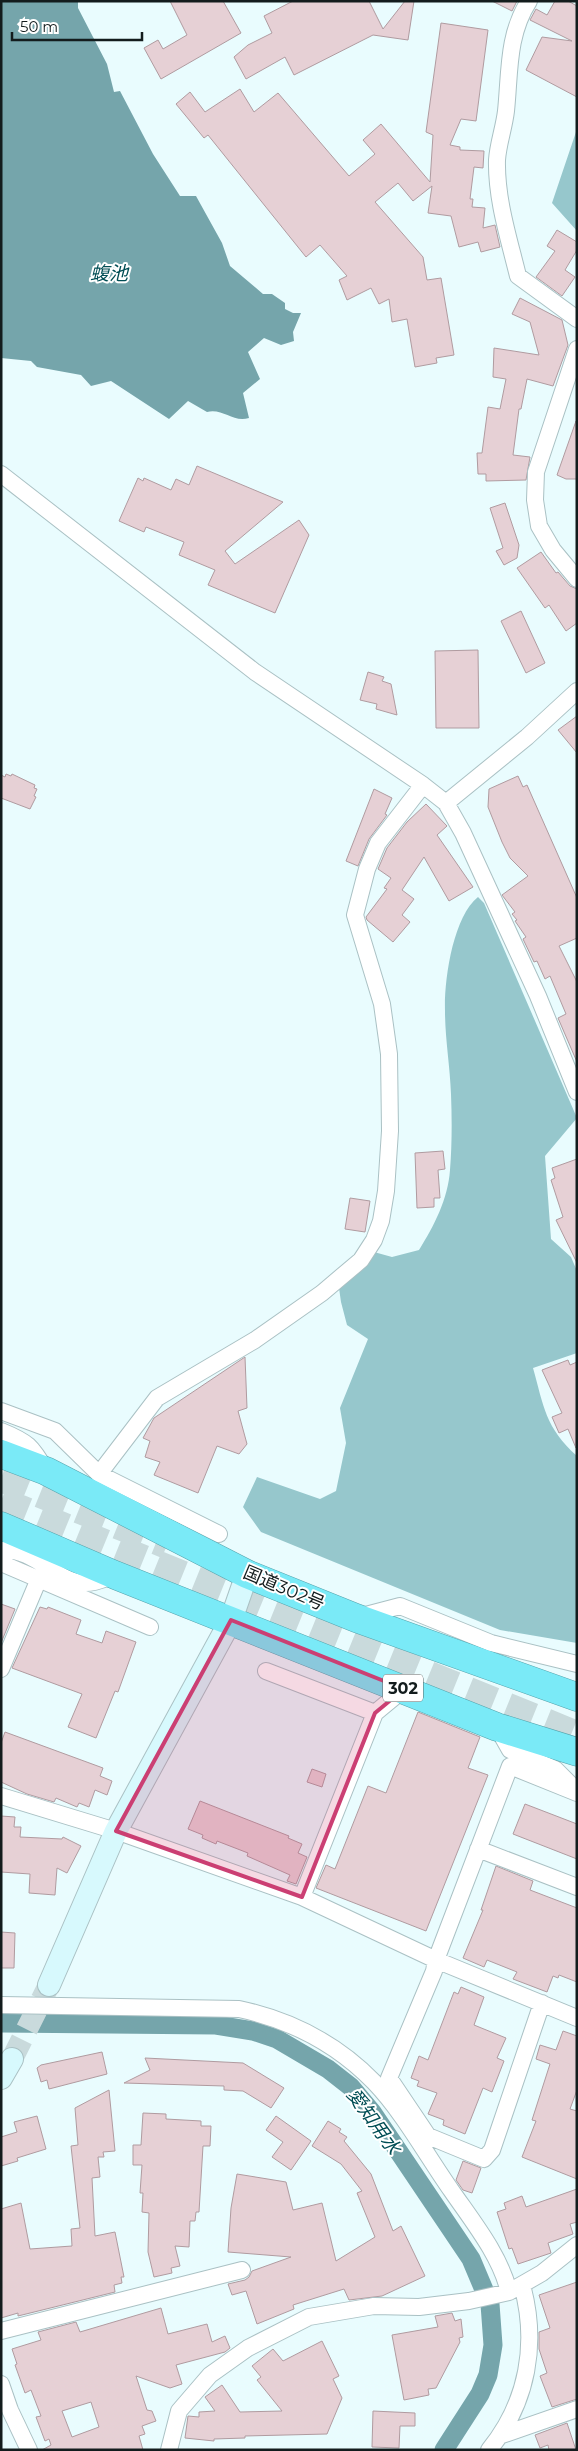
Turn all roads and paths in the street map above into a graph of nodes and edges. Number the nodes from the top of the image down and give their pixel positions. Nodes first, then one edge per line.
1 (529, 1) edge
2 (577, 319) edge
3 (577, 349) edge
4 (1, 474) edge
5 (577, 579) edge
6 (577, 691) edge
7 (423, 785) junction
8 (446, 803) junction
9 (577, 1092) edge
10 (1, 1411) edge
11 (1, 1431) edge
12 (1, 1454) edge
13 (46, 1471) junction
14 (99, 1474) junction
15 (1, 1526) edge
16 (219, 1534) dead end
17 (1, 1550) edge
18 (1, 1563) edge
19 (247, 1574) junction
20 (115, 1575) junction
21 (38, 1581) junction
22 (356, 1618) junction
23 (231, 1620) junction
24 (150, 1628) dead end
25 (577, 1664) edge
26 (2, 1665) edge
27 (266, 1670) dead end
28 (404, 1689) junction
29 (577, 1697) edge
30 (375, 1713) junction
31 (497, 1727) junction
32 (577, 1752) edge
33 (577, 1792) edge
34 (1, 1796) edge
35 (116, 1831) junction
36 (478, 1849) junction
37 (577, 1887) edge
38 (302, 1897) junction
39 (436, 1960) junction
40 (49, 1985) tunnel mouth
41 (542, 2003) junction
42 (1, 2005) edge
43 (577, 2018) edge
44 (577, 2245) edge
45 (242, 2270) dead end
46 (516, 2289) junction
47 (1, 2331) edge
48 (1, 2384) edge
49 (577, 2409) edge
50 (502, 2435) junction
51 (29, 2450) edge
52 (169, 2450) edge
53 (489, 2450) edge

1 - 2 street
3 - 5 street
4 - 7 street
6 - 8 street
7 - 8 street
7 - 14 street
8 - 9 street
10 - 14 street
11 - 13 street
12 - 13 highway, 国道302号
13 - 19 highway, 国道302号
14 - 16 street
15 - 20 highway, 302
17 - 20 street
18 - 21 street
19 - 22 highway, 国道302号
19 - 23 street
20 - 23 highway, 302
21 - 24 street
21 - 26 street
22 - 25 street
22 - 29 highway, 国道302号
23 - 28 highway, 302
23 - 35 street
27 - 30 street
28 - 30 street
28 - 31 highway, 302
30 - 38 street
31 - 32 highway, 302
31 - 33 street
33 - 36 street
34 - 35 street
35 - 38 street
35 - 40 street
36 - 37 street
36 - 39 street
38 - 39 street
39 - 41 street
39 - 41 street
41 - 43 street
42 - 46 street
44 - 46 street
45 - 47 street
46 - 50 street
46 - 52 street
48 - 51 street
49 - 50 street
50 - 53 street

